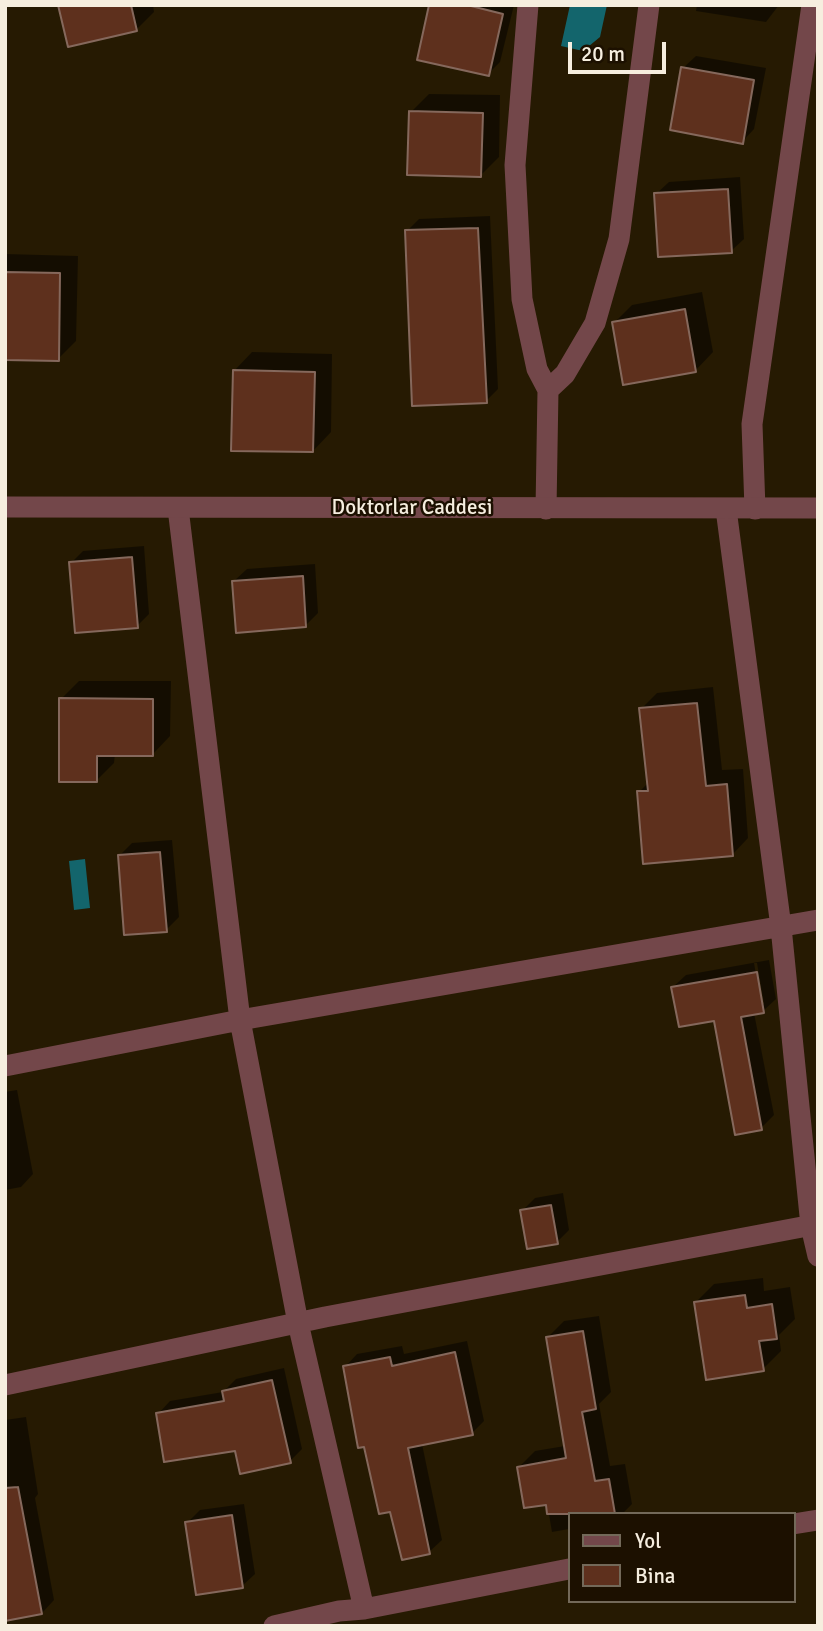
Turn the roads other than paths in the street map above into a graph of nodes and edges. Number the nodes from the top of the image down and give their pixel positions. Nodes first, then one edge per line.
1 (528, 5) edge
2 (649, 5) edge
3 (812, 5) edge
4 (548, 390) junction
5 (5, 508) edge
6 (178, 508) junction
7 (545, 509) junction
8 (726, 509) junction
9 (755, 509) junction
10 (818, 509) edge
11 (818, 920) edge
12 (781, 927) junction
13 (240, 1020) junction
14 (5, 1066) edge
15 (815, 1225) edge
16 (818, 1256) edge
17 (298, 1323) junction
18 (5, 1385) edge
19 (818, 1520) edge
20 (795, 1524) edge
21 (568, 1569) edge
22 (365, 1609) junction
23 (274, 1626) edge

1 - 4 street
2 - 4 street
3 - 9 street
4 - 7 street
5 - 6 street, Doktorlar Caddesi
6 - 7 street, Doktorlar Caddesi
6 - 13 street
7 - 8 street, Doktorlar Caddesi
8 - 9 street, Doktorlar Caddesi
8 - 12 street
9 - 10 street, Doktorlar Caddesi
11 - 12 street
12 - 13 street
12 - 15 street
13 - 14 street
13 - 17 street
15 - 16 street
15 - 17 street
17 - 18 street
17 - 22 street
19 - 20 street
21 - 22 street
22 - 23 street

